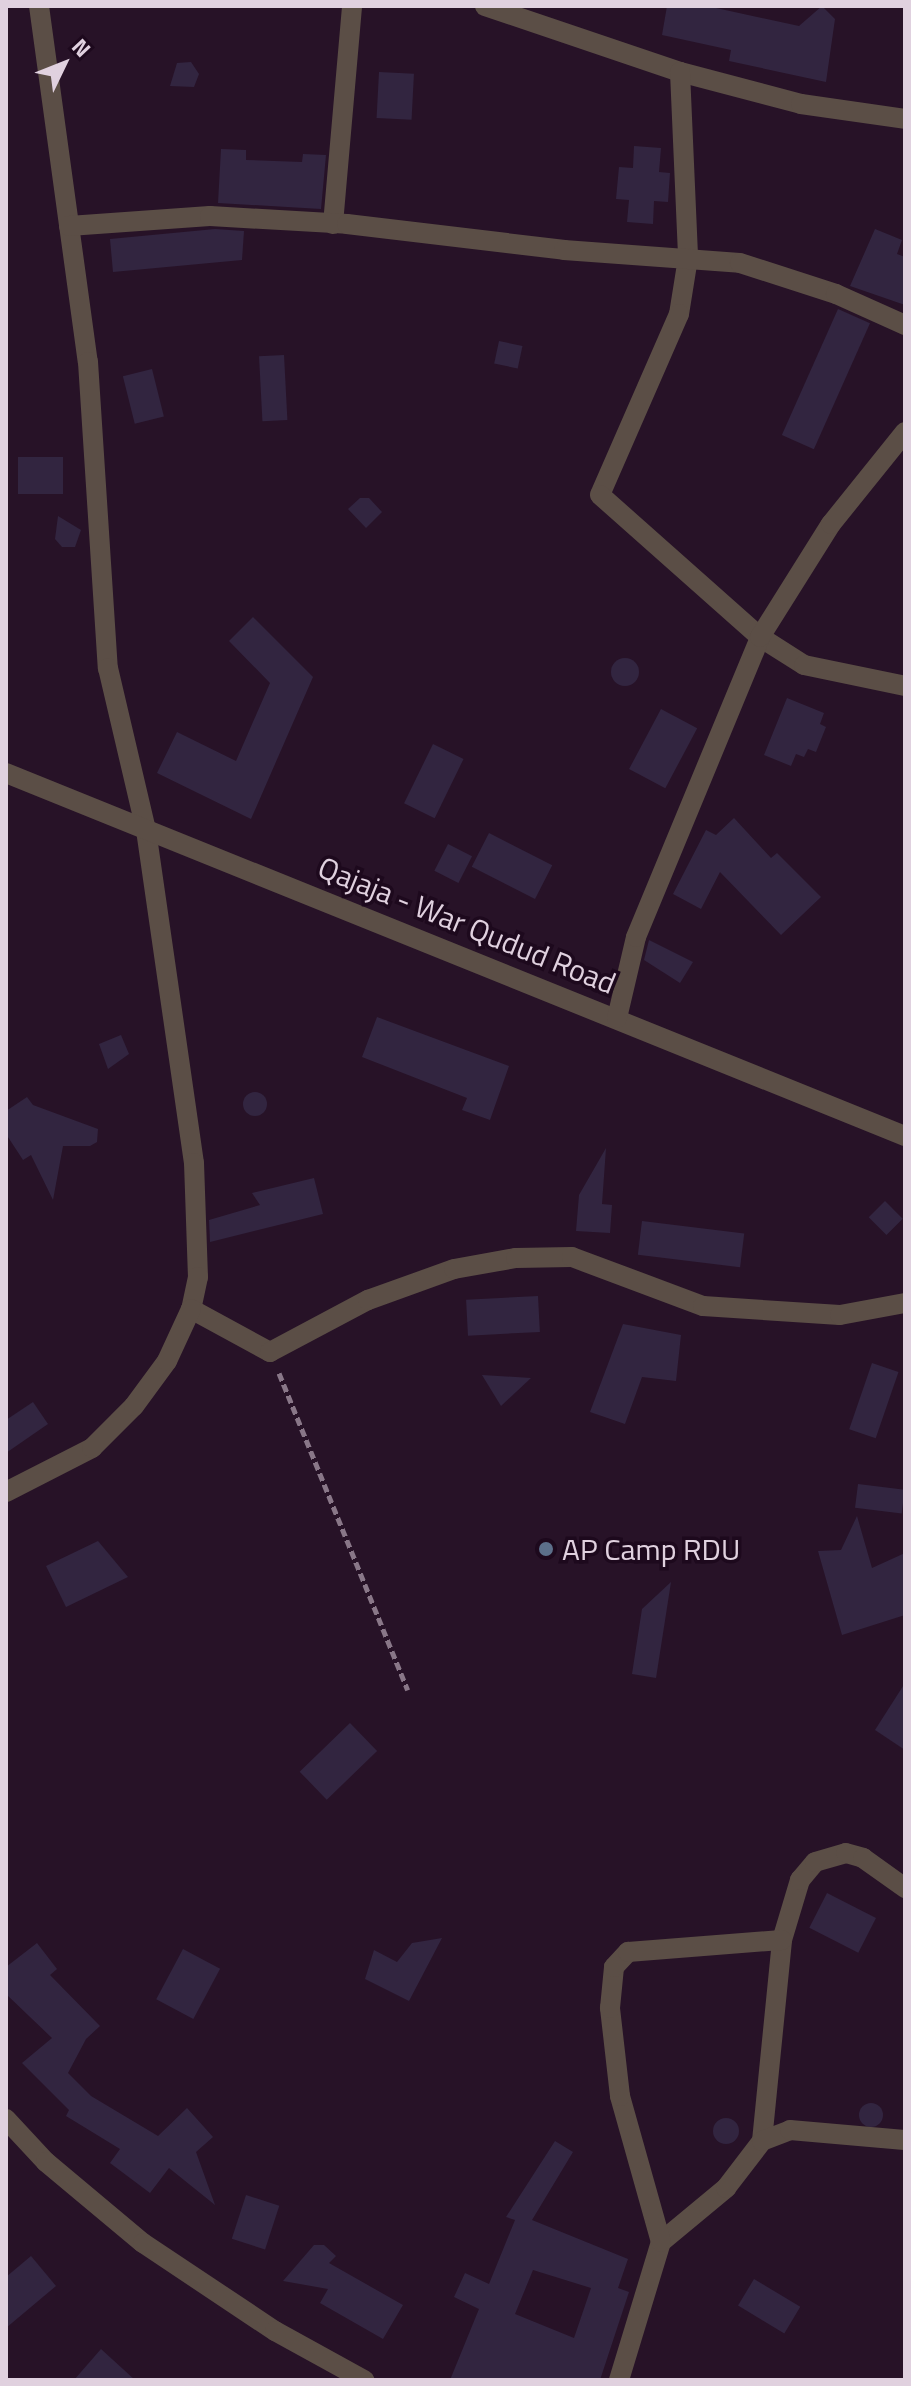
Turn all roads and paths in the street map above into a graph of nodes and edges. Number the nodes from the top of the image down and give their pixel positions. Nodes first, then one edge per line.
1 (39, 6) edge
2 (352, 6) edge
3 (485, 6) edge
4 (680, 72) junction
5 (905, 119) edge
6 (333, 224) junction
7 (69, 226) junction
8 (688, 258) junction
9 (905, 325) edge
10 (905, 432) edge
11 (760, 637) junction
12 (905, 686) edge
13 (6, 773) edge
14 (146, 830) junction
15 (617, 1018) junction
16 (905, 1136) edge
17 (905, 1303) edge
18 (191, 1309) junction
19 (270, 1352) junction
20 (6, 1492) edge
21 (408, 1690) dead end
22 (905, 1888) edge
23 (782, 1940) junction
24 (7, 2122) edge
25 (905, 2140) edge
26 (762, 2141) junction
27 (661, 2242) junction
28 (364, 2380) edge
29 (619, 2380) edge

1 - 7 street
2 - 6 street
3 - 4 street
4 - 5 street
4 - 8 street
6 - 7 street
6 - 8 street
7 - 14 street
8 - 9 street
8 - 11 street
10 - 11 street
11 - 12 street
11 - 15 street
13 - 14 street, Qajaja - War Qudud Road
14 - 15 street, Qajaja - War Qudud Road
14 - 18 street
15 - 16 street, Qajaja - War Qudud Road
17 - 19 street
18 - 19 street
18 - 20 street
19 - 21 path
22 - 23 street
23 - 26 street
23 - 27 street
24 - 28 street
25 - 26 street
26 - 27 street
27 - 29 street

